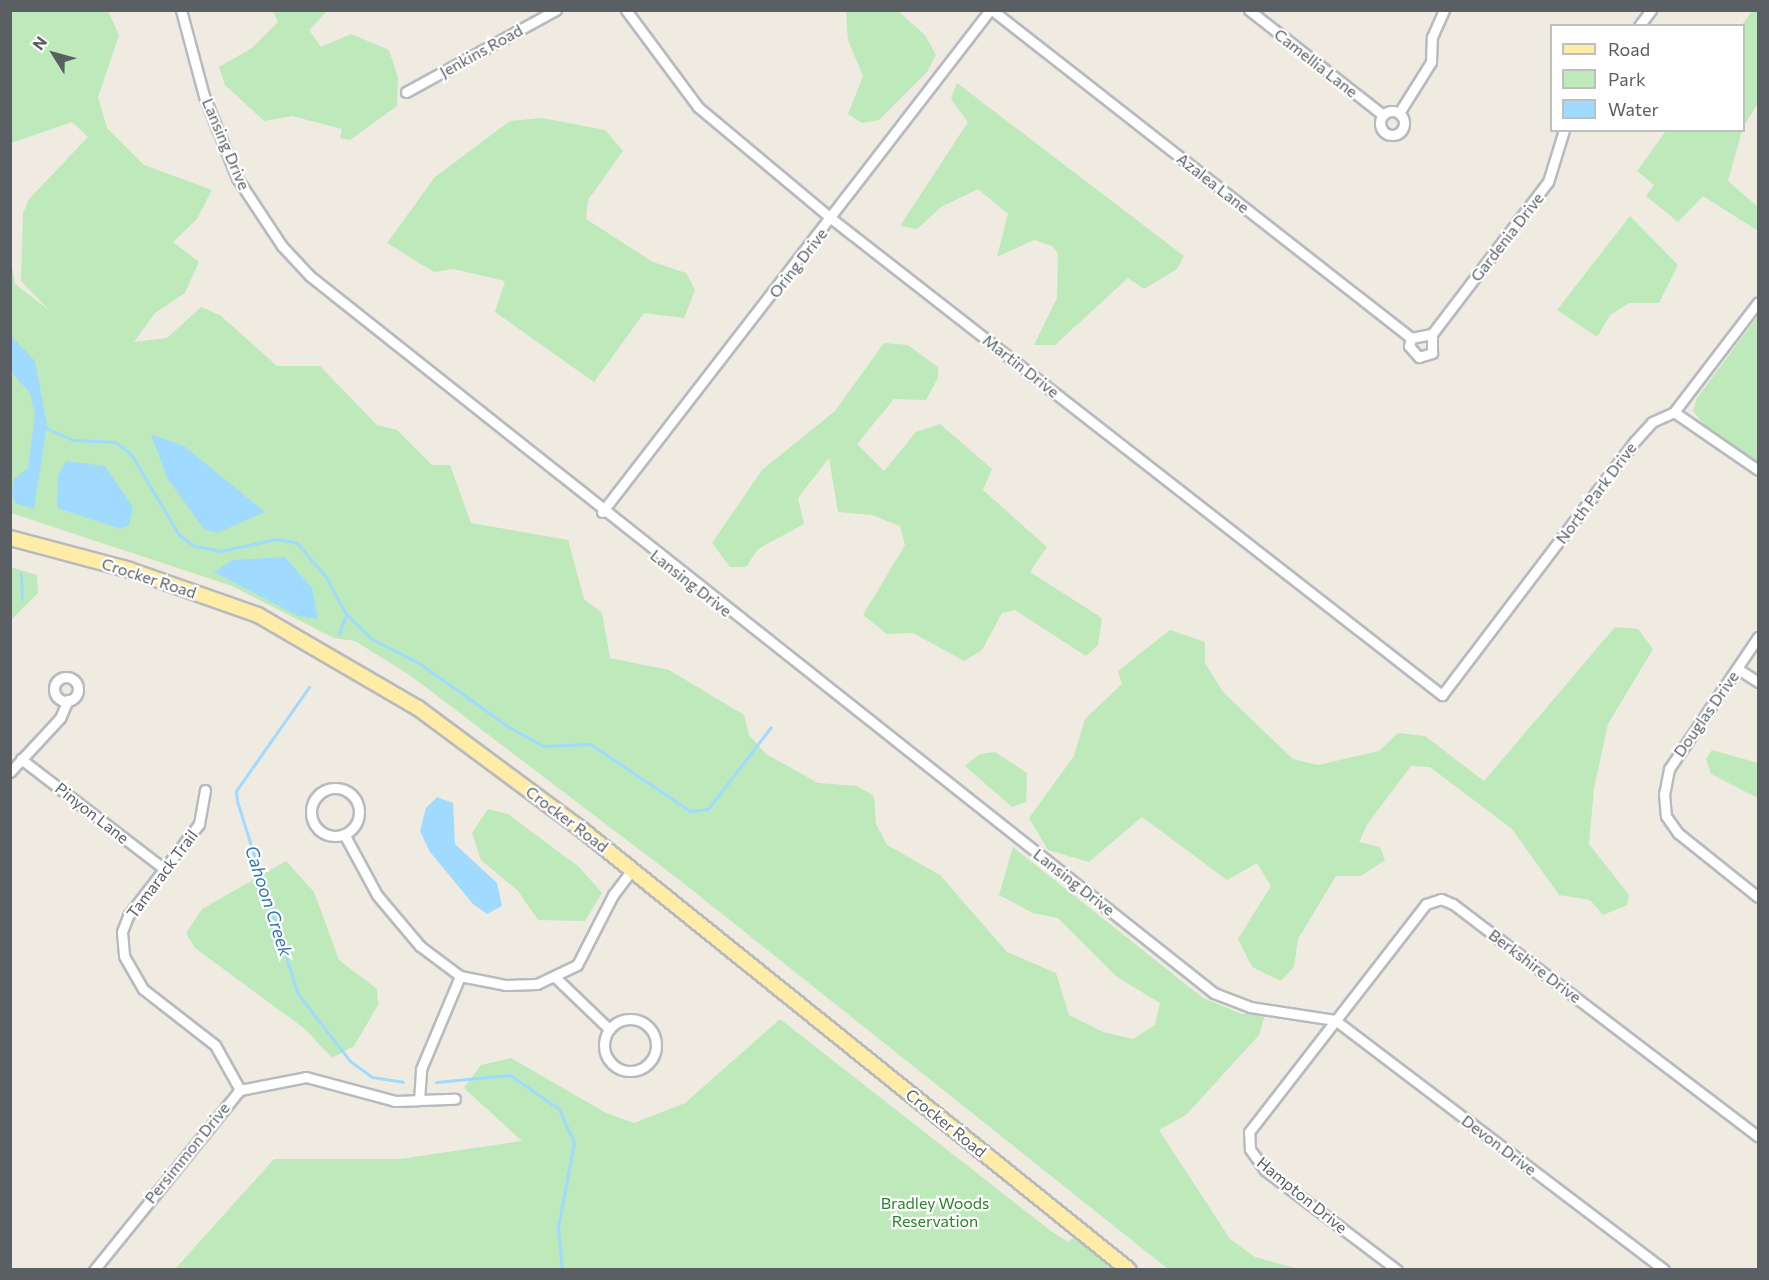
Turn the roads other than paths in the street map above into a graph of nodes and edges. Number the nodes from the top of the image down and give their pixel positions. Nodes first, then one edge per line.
1 (181, 10) edge
2 (555, 10) edge
3 (626, 10) edge
4 (991, 10) edge
5 (1249, 10) edge
6 (1444, 10) edge
7 (1651, 10) edge
8 (1640, 24) edge
9 (406, 92) dead end
10 (1399, 113) junction
11 (1383, 115) junction
12 (1563, 132) edge
13 (832, 219) junction
14 (1758, 302) edge
15 (1432, 334) junction
16 (1411, 338) junction
17 (1424, 358) joint
18 (1674, 412) junction
19 (1758, 470) edge
20 (602, 512) junction
21 (10, 538) edge
22 (1758, 637) edge
23 (1738, 669) junction
24 (1758, 682) edge
25 (1442, 695) joint
26 (68, 700) dead end
27 (21, 759) junction
28 (10, 772) edge
29 (205, 790) dead end
30 (344, 834) junction
31 (163, 868) junction
32 (632, 870) junction
33 (1758, 897) edge
34 (460, 976) junction
35 (556, 978) junction
36 (1335, 1020) junction
37 (609, 1029) junction
38 (240, 1090) junction
39 (455, 1099) dead end
40 (419, 1100) junction
41 (1758, 1136) edge
42 (94, 1269) edge
43 (1129, 1269) edge
44 (1397, 1269) edge
45 (1664, 1269) edge

1 - 20 street, Lansing Drive
2 - 9 street, Jenkins Road
3 - 13 street, Martin Drive
4 - 13 street, Oring Drive
4 - 16 street, Azalea Lane
5 - 11 street, Camellia Lane
6 - 10 street
7 - 8 street
10 - 11 street
10 - 11 street, Camellia Lane
12 - 15 street, Gardenia Drive
13 - 20 street, Oring Drive
13 - 25 street, Martin Drive
14 - 18 street, North Park Drive
15 - 16 street
15 - 17 street, Gardenia Drive
16 - 17 street, Azalea Lane
18 - 19 street
18 - 25 street, North Park Drive
20 - 36 street, Lansing Drive
21 - 32 main road, Crocker Road
22 - 23 street, Douglas Drive
23 - 24 street
23 - 33 street, Douglas Drive
26 - 27 street
27 - 28 street
27 - 31 street, Pinyon Lane
29 - 31 street, Tamarack Trail
30 - 30 street
30 - 34 street
31 - 38 street, Tamarack Trail
32 - 35 street
32 - 43 main road, Crocker Road
34 - 35 street
34 - 40 street
35 - 37 street
36 - 41 street, Berkshire Drive
36 - 44 street, Hampton Drive
36 - 45 street, Devon Drive
37 - 37 street
38 - 40 street, Persimmon Drive
38 - 42 street, Persimmon Drive
39 - 40 street

